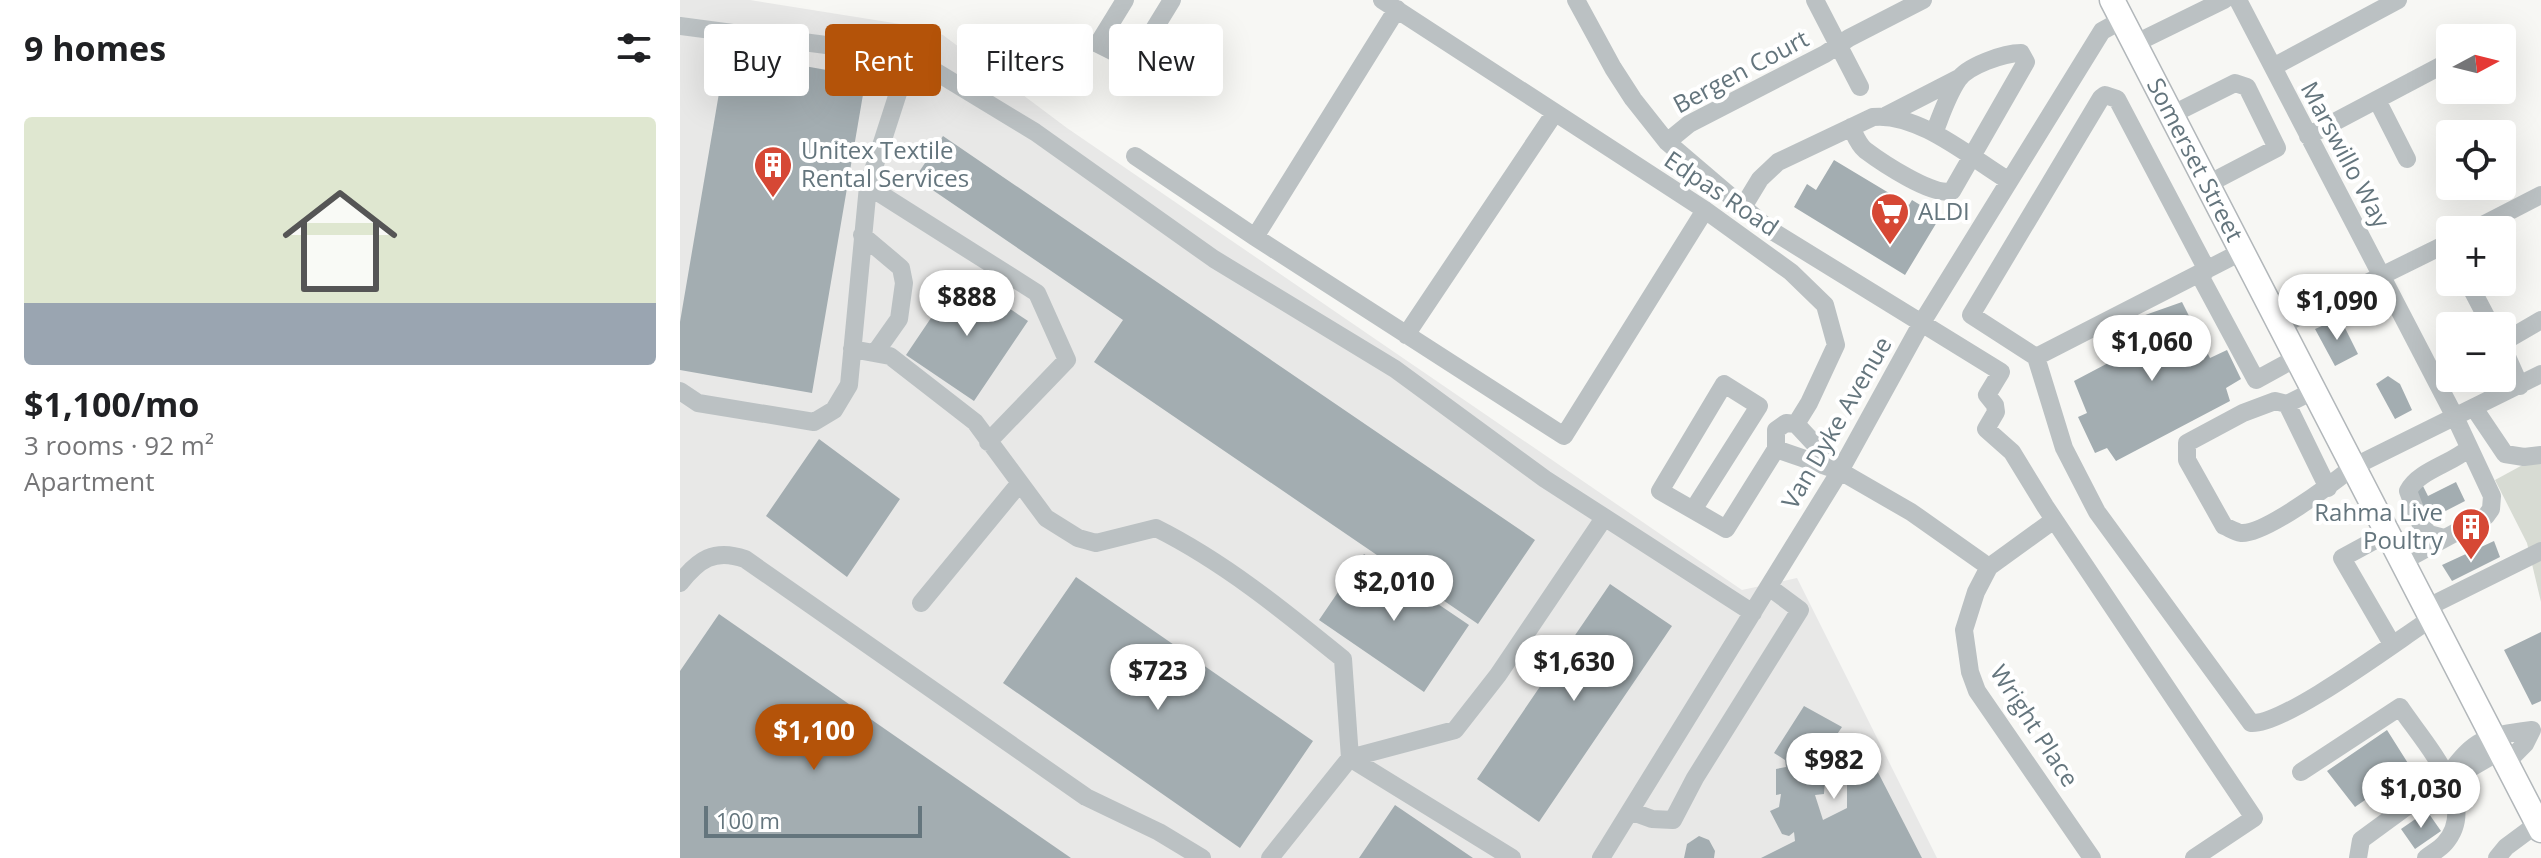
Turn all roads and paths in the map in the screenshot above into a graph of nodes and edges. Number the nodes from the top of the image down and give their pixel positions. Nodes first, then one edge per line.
1 (1125, 0) edge
2 (1172, 0) edge
3 (1576, 0) edge
4 (1815, 0) edge
5 (1923, 0) edge
6 (2224, 0) edge
7 (2238, 0) edge
8 (2398, 0) edge
9 (1390, 4) edge
10 (2117, 10) edge
11 (680, 26) edge
12 (2134, 44) junction
13 (825, 45) edge
14 (1838, 45) junction
15 (2273, 67) junction
16 (2436, 68) edge
17 (941, 75) edge
18 (1959, 78) junction
19 (1860, 87) dead end
20 (897, 96) edge
21 (2377, 100) junction
22 (1554, 114) junction
23 (1887, 115) junction
24 (2171, 115) junction
25 (1851, 127) junction
26 (1934, 133) junction
27 (2308, 136) junction
28 (1667, 142) junction
29 (1135, 156) dead end
30 (1971, 158) junction
31 (2407, 159) dead end
32 (2009, 181) junction
33 (2208, 184) junction
34 (868, 186) junction
35 (2541, 195) edge
36 (1743, 207) junction
37 (1705, 210) junction
38 (2500, 216) edge
39 (862, 235) junction
40 (1255, 237) junction
41 (2436, 250) edge
42 (2243, 251) junction
43 (2203, 272) junction
44 (2382, 276) junction
45 (2541, 320) edge
46 (1921, 324) junction
47 (2282, 325) junction
48 (2516, 333) edge
49 (1406, 335) junction
50 (852, 349) junction
51 (875, 353) junction
52 (2036, 357) junction
53 (2298, 357) junction
54 (2541, 374) edge
55 (2516, 377) edge
56 (2520, 386) junction
57 (2315, 390) junction
58 (680, 391) edge
59 (2287, 404) junction
60 (2474, 408) junction
61 (2455, 417) junction
62 (1796, 424) junction
63 (988, 442) junction
64 (2469, 448) junction
65 (1776, 449) junction
66 (2541, 455) edge
67 (2353, 467) junction
68 (1840, 471) junction
69 (1019, 484) junction
70 (2328, 488) junction
71 (1693, 510) junction
72 (1604, 518) junction
73 (2054, 520) junction
74 (2388, 533) junction
75 (2444, 538) junction
76 (2541, 551) edge
77 (2403, 561) junction
78 (1989, 567) junction
79 (680, 583) edge
80 (1769, 587) junction
81 (921, 603) dead end
82 (1753, 613) junction
83 (2429, 613) junction
84 (2392, 644) junction
85 (2536, 728) edge
86 (2499, 749) junction
87 (1350, 758) junction
88 (2301, 772) dead end
89 (2447, 777) junction
90 (1630, 811) junction
91 (2539, 827) edge
92 (1175, 851) edge
93 (1202, 858) edge
94 (1270, 858) edge
95 (1512, 858) edge
96 (1601, 858) edge
97 (2092, 858) edge
98 (2194, 858) edge
99 (2358, 858) edge
100 (2426, 858) edge
101 (2497, 858) edge

1 - 2 street
3 - 28 street
4 - 14 street
5 - 14 street, Bergen Court
6 - 12 street
7 - 15 street, Marswillo Way
8 - 15 street
9 - 22 street, Edpas Road
9 - 40 street
10 - 12 main road, Somerset Street
10 - 32 street, Van Dyke Avenue
11 - 13 street
12 - 24 main road, Somerset Street
14 - 19 street
14 - 28 street, Bergen Court
15 - 27 street, Marswillo Way
16 - 21 street
17 - 72 street
18 - 23 street
18 - 26 street
18 - 30 street
20 - 34 street
21 - 27 street
21 - 31 street
22 - 37 street, Edpas Road
22 - 49 street
23 - 25 street
23 - 26 street
24 - 33 main road, Somerset Street
24 - 33 street
25 - 30 street
25 - 36 street
26 - 30 street
27 - 44 street, Marswillo Way
28 - 36 street
29 - 40 street
30 - 32 street
32 - 46 street, Van Dyke Avenue
33 - 42 main road, Somerset Street
34 - 39 street
34 - 63 street
35 - 38 street
36 - 46 street
37 - 49 street
37 - 62 street, Edpas Road
39 - 50 street
39 - 51 street
40 - 49 street
41 - 44 street
42 - 43 street
42 - 47 main road, Somerset Street
43 - 52 street
43 - 52 street
43 - 53 street
44 - 47 street
44 - 61 street, Marswillo Way
45 - 48 street
46 - 68 street, Van Dyke Avenue
46 - 73 street
47 - 53 main road, Somerset Street
50 - 51 street
50 - 58 street
51 - 63 street
52 - 84 street
53 - 57 main road, Somerset Street
54 - 56 street
55 - 56 street
56 - 60 street
57 - 59 street
57 - 67 main road, Somerset Street
59 - 70 street
59 - 70 street
60 - 61 street
60 - 66 street
61 - 64 street, Marswillo Way
61 - 67 street
62 - 65 street, Edpas Road
62 - 68 street
63 - 69 street
64 - 75 street, Marswillo Way
64 - 75 street
65 - 68 street
65 - 71 street
67 - 70 street
67 - 74 main road, Somerset Street
68 - 78 street
68 - 80 street, Van Dyke Avenue
69 - 81 street
69 - 87 street
71 - 71 street
72 - 82 street
72 - 87 street
73 - 78 street, Wright Place
73 - 98 street
74 - 77 main road, Somerset Street
74 - 84 street
75 - 77 street
76 - 83 street
77 - 83 main road, Somerset Street
78 - 97 street, Wright Place
79 - 92 street
80 - 82 street, Van Dyke Avenue
80 - 90 street
82 - 90 street, Van Dyke Avenue
83 - 84 street
83 - 86 main road, Somerset Street
85 - 86 street
85 - 86 street
86 - 89 street
86 - 91 main road, Somerset Street
87 - 94 street
87 - 95 street
88 - 89 street
89 - 99 street
89 - 100 street
90 - 96 street, Van Dyke Avenue
91 - 101 street
92 - 93 street

